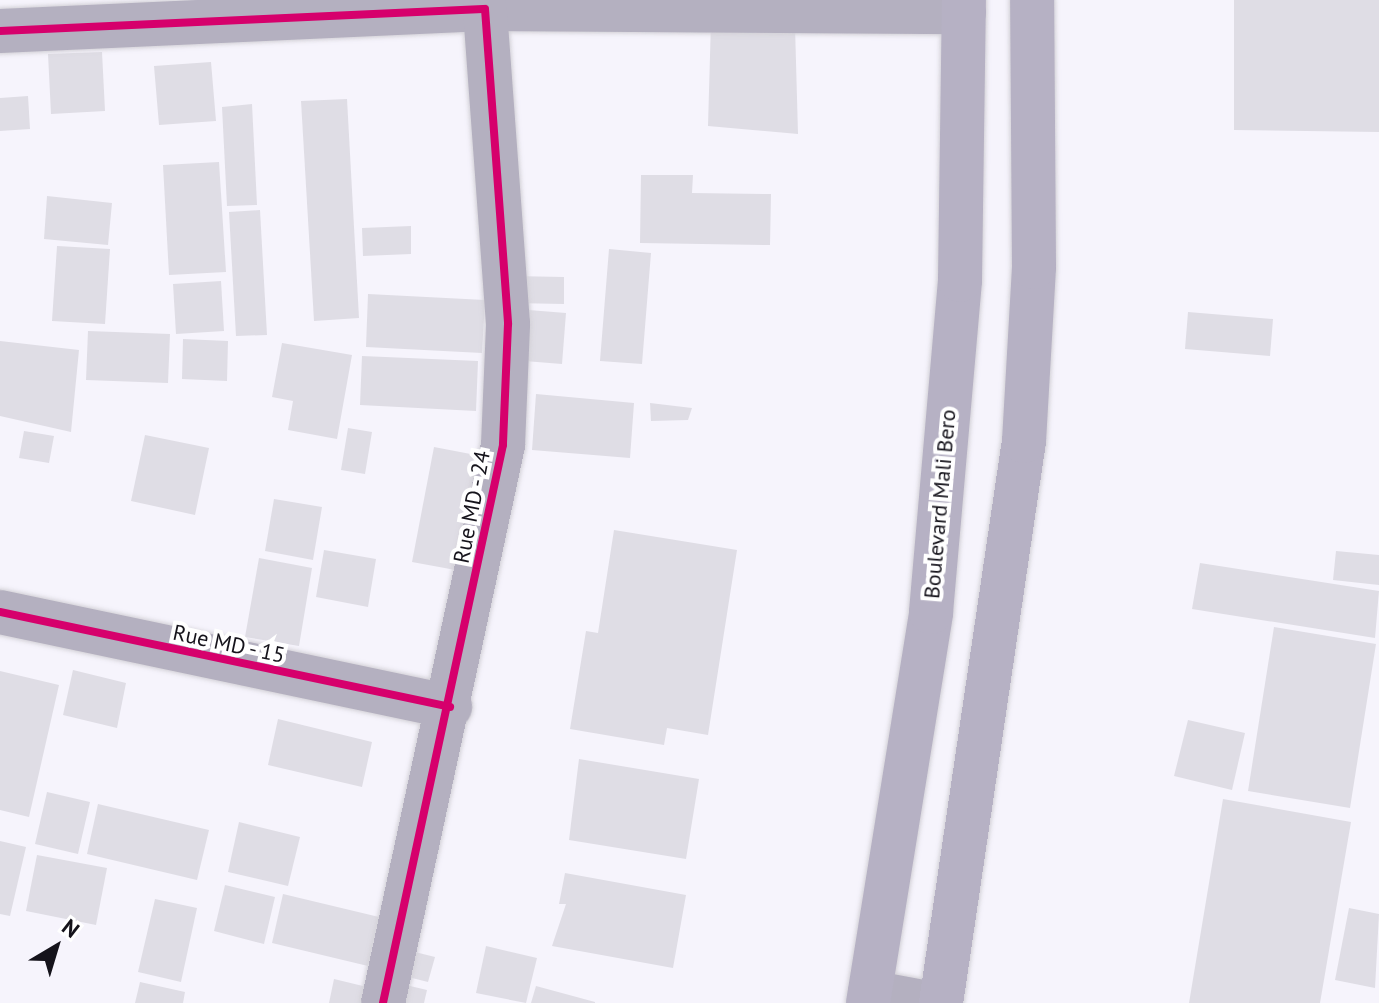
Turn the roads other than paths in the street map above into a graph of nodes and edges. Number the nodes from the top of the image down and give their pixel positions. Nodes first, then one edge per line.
1 (1032, 0) edge
2 (964, 6) edge
3 (485, 9) junction
4 (0, 31) edge
5 (0, 612) edge
6 (450, 707) junction
7 (869, 998) edge
8 (383, 1003) edge
9 (929, 1003) edge
10 (941, 1003) edge

1 - 10 main road
2 - 3 street
2 - 7 main road, Boulevard Mali Bero
3 - 4 street
3 - 6 street, Rue MD - 24
5 - 6 street, Rue MD - 15
6 - 8 street, Rue MD - 24
7 - 9 street

